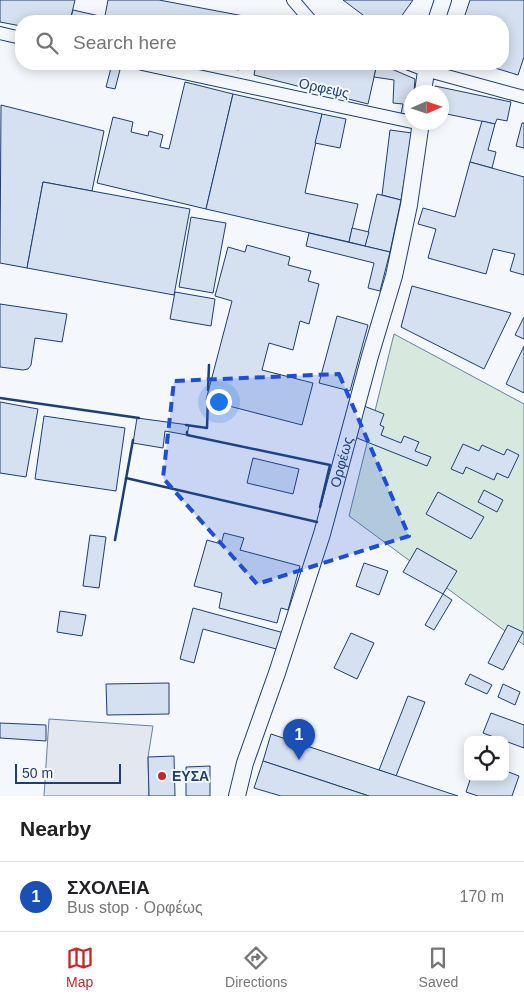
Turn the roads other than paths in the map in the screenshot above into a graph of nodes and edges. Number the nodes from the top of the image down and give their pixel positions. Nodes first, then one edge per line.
1 (293, 0) edge
2 (443, 0) edge
3 (306, 15) edge
4 (438, 15) edge
5 (0, 33) edge
6 (15, 37) edge
7 (170, 70) edge
8 (426, 70) edge
9 (436, 70) edge
10 (424, 85) edge
11 (524, 97) edge
12 (404, 120) edge
13 (415, 130) edge
14 (237, 796) edge

1 - 3 street
2 - 4 street
5 - 6 street
7 - 12 street, Ορφεψς
8 - 10 street
9 - 11 street
13 - 14 street, Ορφέως

